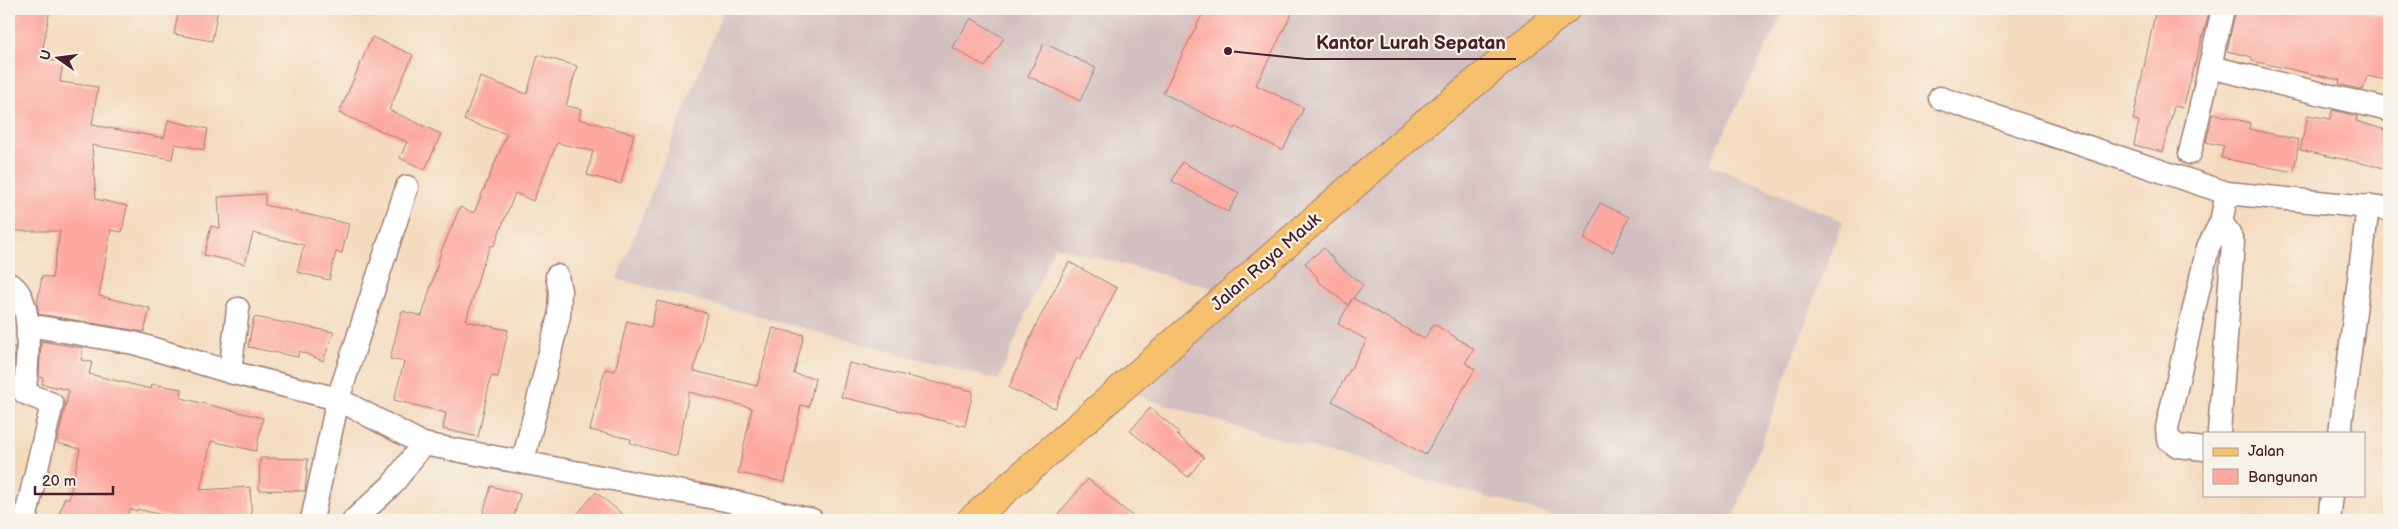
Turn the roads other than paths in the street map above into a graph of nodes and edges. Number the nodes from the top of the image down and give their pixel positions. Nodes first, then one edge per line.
1 (1566, 9) edge
2 (2224, 9) edge
3 (2210, 67) junction
4 (1940, 98) dead end
5 (2389, 110) edge
6 (2190, 153) dead end
7 (407, 187) dead end
8 (2227, 193) junction
9 (2379, 207) edge
10 (2221, 222) junction
11 (557, 276) dead end
12 (9, 284) edge
13 (238, 309) dead end
14 (28, 325) junction
15 (230, 372) junction
16 (338, 399) junction
17 (2218, 432) edge
18 (2340, 432) edge
19 (423, 444) junction
20 (2203, 449) edge
21 (523, 461) junction
22 (2332, 496) edge
23 (25, 520) edge
24 (312, 520) edge
25 (354, 520) edge
26 (812, 520) edge
27 (971, 520) edge
28 (2329, 520) edge

1 - 27 main road, Jalan Raya Mauk
2 - 3 street
3 - 5 street
3 - 6 street
4 - 8 street
7 - 16 street
8 - 9 street
8 - 10 street
9 - 18 street
10 - 17 street
10 - 20 street
11 - 21 street
12 - 14 street
13 - 15 street
14 - 15 street
14 - 23 street
15 - 16 street
16 - 19 street
16 - 24 street
19 - 21 street
19 - 25 street
21 - 26 street
22 - 28 street

